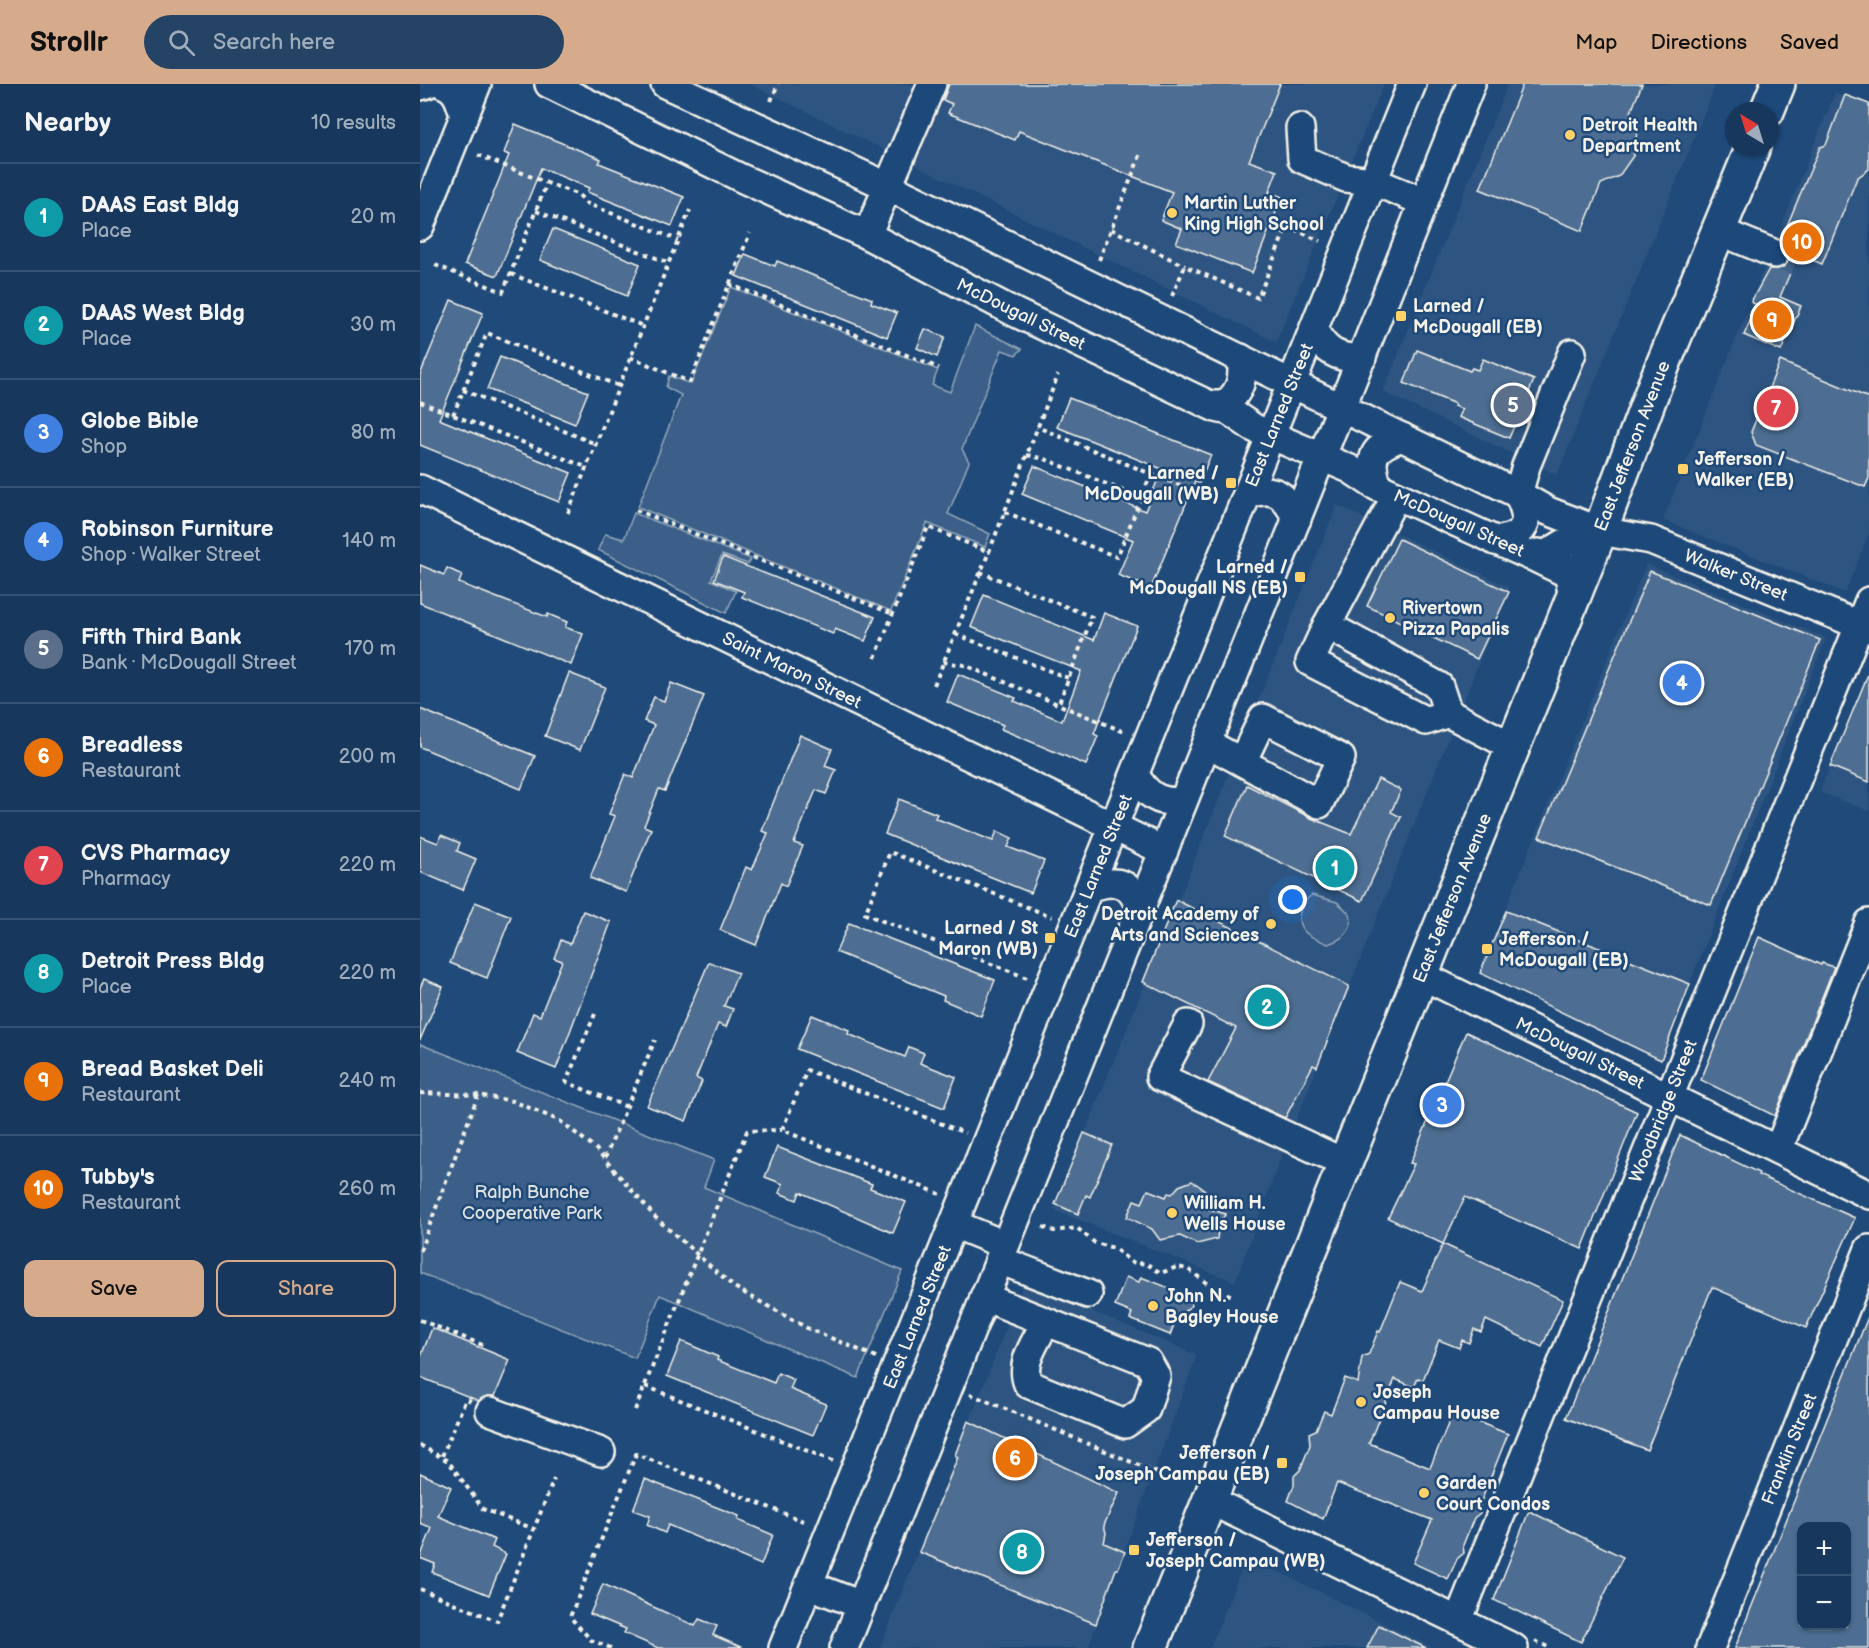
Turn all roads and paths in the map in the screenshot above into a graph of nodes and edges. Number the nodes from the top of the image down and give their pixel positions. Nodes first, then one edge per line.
1 (427, 84) edge
2 (443, 84) edge
3 (477, 84) edge
4 (549, 84) edge
5 (665, 84) edge
6 (778, 84) edge
7 (932, 84) edge
8 (1412, 84) edge
9 (1471, 84) edge
10 (1778, 84) edge
11 (420, 86) edge
12 (771, 101) dead end
13 (1771, 102) edge
14 (465, 115) junction
15 (1300, 128) dead end
16 (1141, 153) dead end
17 (478, 155) dead end
18 (1749, 156) edge
19 (1373, 181) junction
20 (547, 183) junction
21 (889, 187) junction
22 (1424, 202) junction
23 (690, 210) dead end
24 (536, 211) junction
25 (420, 226) edge
26 (1111, 229) junction
27 (1719, 231) junction
28 (750, 233) dead end
29 (867, 235) junction
30 (678, 240) junction
31 (1320, 242) dead end
32 (1775, 254) tunnel mouth
33 (1099, 260) dead end
34 (669, 263) junction
35 (435, 265) dead end
36 (1185, 266) junction
37 (511, 274) junction
38 (729, 284) junction
39 (1172, 296) dead end
40 (643, 326) junction
41 (1314, 330) junction
42 (1572, 353) dead end
43 (630, 357) junction
44 (1241, 358) junction
45 (1362, 358) junction
46 (939, 368) dead end
47 (1058, 375) dead end
48 (1292, 384) junction
49 (619, 386) junction
50 (463, 390) junction
51 (420, 402) edge
52 (1211, 405) junction
53 (1341, 407) junction
54 (453, 415) junction
55 (1037, 428) junction
56 (1272, 435) junction
57 (1402, 437) junction
58 (596, 444) junction
59 (1027, 455) junction
60 (1323, 456) junction
61 (586, 467) junction
62 (1151, 474) junction
63 (420, 489) edge
64 (1387, 491) junction
65 (1248, 494) junction
66 (1518, 494) junction
67 (1141, 498) junction
68 (1218, 500) dead end
69 (636, 510) dead end
70 (1005, 512) junction
71 (568, 513) dead end
72 (1297, 519) junction
73 (1600, 531) junction
74 (1495, 541) junction
75 (988, 552) junction
76 (1538, 556) junction
77 (980, 572) junction
78 (1575, 592) junction
79 (893, 614) junction
80 (1866, 618) edge
81 (1327, 625) junction
82 (955, 634) junction
83 (875, 658) dead end
84 (943, 662) junction
85 (1068, 678) junction
86 (934, 685) dead end
87 (1059, 703) junction
88 (1448, 713) junction
89 (1127, 733) dead end
90 (1207, 743) junction
91 (1513, 747) junction
92 (1242, 762) dead end
93 (1135, 775) junction
94 (1183, 801) junction
95 (1114, 826) junction
96 (1164, 851) junction
97 (1090, 886) junction
98 (1140, 909) junction
99 (1052, 917) dead end
100 (1869, 923) edge
101 (1420, 975) junction
102 (1027, 978) dead end
103 (596, 1014) dead end
104 (1188, 1024) dead end
105 (655, 1040) dead end
106 (420, 1093) edge
107 (478, 1095) junction
108 (1669, 1097) junction
109 (627, 1107) junction
110 (782, 1130) junction
111 (964, 1133) dead end
112 (1778, 1150) junction
113 (605, 1158) junction
114 (1345, 1163) junction
115 (940, 1194) dead end
116 (1869, 1195) edge
117 (954, 1224) junction
118 (1043, 1227) dead end
119 (1869, 1250) edge
120 (420, 1251) edge
121 (1002, 1252) junction
122 (696, 1253) junction
123 (1088, 1294) dead end
124 (1232, 1296) dead end
125 (981, 1305) junction
126 (420, 1320) edge
127 (1041, 1331) junction
128 (485, 1346) dead end
129 (880, 1358) dead end
130 (645, 1386) junction
131 (976, 1397) dead end
132 (635, 1410) dead end
133 (490, 1411) joint
134 (420, 1445) edge
135 (600, 1452) dead end
136 (442, 1456) junction
137 (833, 1461) dead end
138 (1160, 1474) dead end
139 (554, 1479) dead end
140 (1209, 1500) junction
141 (808, 1523) dead end
142 (534, 1529) junction
143 (809, 1585) junction
144 (420, 1589) edge
145 (861, 1605) junction
146 (1458, 1621) junction
147 (610, 1648) edge
148 (783, 1648) edge
149 (844, 1648) edge
150 (1150, 1648) edge
151 (1514, 1648) edge
152 (1710, 1648) edge

1 - 11 street
2 - 14 street
3 - 14 street
4 - 29 street, McDougall Street
5 - 21 street
6 - 12 path
7 - 21 street
8 - 19 street, East Larned Street
9 - 22 street
10 - 13 main road
14 - 25 street
15 - 19 street
16 - 26 path
17 - 20 path
18 - 27 main road, East Jefferson Avenue
19 - 22 street
19 - 41 street, East Larned Street
20 - 24 path
20 - 30 path
21 - 29 street
21 - 44 street
22 - 45 street
23 - 30 path
24 - 34 path
24 - 37 path
26 - 33 path
26 - 36 path
27 - 32 street
27 - 73 main road, East Jefferson Avenue
28 - 38 path
29 - 52 street, McDougall Street
30 - 34 path
31 - 36 path
34 - 40 path
35 - 37 path
36 - 39 path
37 - 40 path
38 - 43 path
38 - 46 path
40 - 43 path
41 - 45 street
41 - 48 street, East Larned Street
42 - 66 street
43 - 49 path
44 - 48 street
44 - 52 street
45 - 53 street
47 - 55 path
48 - 53 street
48 - 56 street, East Larned Street
49 - 50 path
49 - 58 path
50 - 54 path
50 - 58 path
51 - 54 path
52 - 56 street, McDougall Street
53 - 57 street
53 - 60 street
54 - 61 path
55 - 59 path
55 - 62 path
56 - 60 street, McDougall Street
56 - 65 street, East Larned Street
57 - 64 street
57 - 66 street
58 - 61 path
59 - 67 path
59 - 70 path
60 - 64 street, McDougall Street
60 - 72 street
61 - 71 path
62 - 67 path
62 - 68 path
63 - 95 street, Saint Maron Street
64 - 74 street, McDougall Street
64 - 81 street
65 - 72 street
65 - 93 street, East Larned Street
66 - 73 street
66 - 74 street
67 - 70 path
69 - 79 path
70 - 75 path
72 - 90 street
73 - 76 street, McDougall Street
73 - 78 main road, East Jefferson Avenue
73 - 80 street, Walker Street
74 - 76 street, McDougall Street
75 - 77 path
75 - 79 path
76 - 78 main road
77 - 82 path
77 - 85 path
78 - 91 main road, East Jefferson Avenue
79 - 83 path
80 - 108 street, Woodbridge Street
81 - 88 street
81 - 88 street
82 - 84 path
82 - 85 path
84 - 86 path
84 - 87 path
85 - 87 path
87 - 89 path
88 - 91 street
90 - 92 street
90 - 94 street
91 - 101 main road, East Jefferson Avenue
93 - 94 street
93 - 95 street, East Larned Street
94 - 96 street
95 - 96 street, Saint Maron Street
95 - 97 street, East Larned Street
96 - 98 street
97 - 98 street
97 - 117 street, East Larned Street
98 - 121 street
99 - 102 path
100 - 112 street
101 - 108 street, McDougall Street
101 - 114 main road, East Jefferson Avenue
103 - 109 path
104 - 114 street
105 - 109 path
106 - 107 path
107 - 113 path
107 - 120 path
108 - 112 street, McDougall Street
108 - 146 street, Woodbridge Street
109 - 113 path
110 - 111 path
110 - 115 path
110 - 122 path
112 - 116 street, McDougall Street
113 - 122 path
114 - 140 main road, East Jefferson Avenue
117 - 121 street
117 - 143 street, East Larned Street
118 - 124 path
119 - 152 street, Franklin Street
121 - 123 street
121 - 125 street
122 - 129 path
122 - 130 path
125 - 127 street
125 - 145 street
126 - 128 path
127 - 127 street
130 - 132 path
130 - 137 path
131 - 138 path
133 - 135 street
133 - 136 path
134 - 136 path
136 - 142 path
139 - 142 path
140 - 146 street
140 - 150 main road, East Jefferson Avenue
141 - 147 path
142 - 144 path
143 - 145 street
143 - 148 street, East Larned Street
145 - 149 street
146 - 151 street

